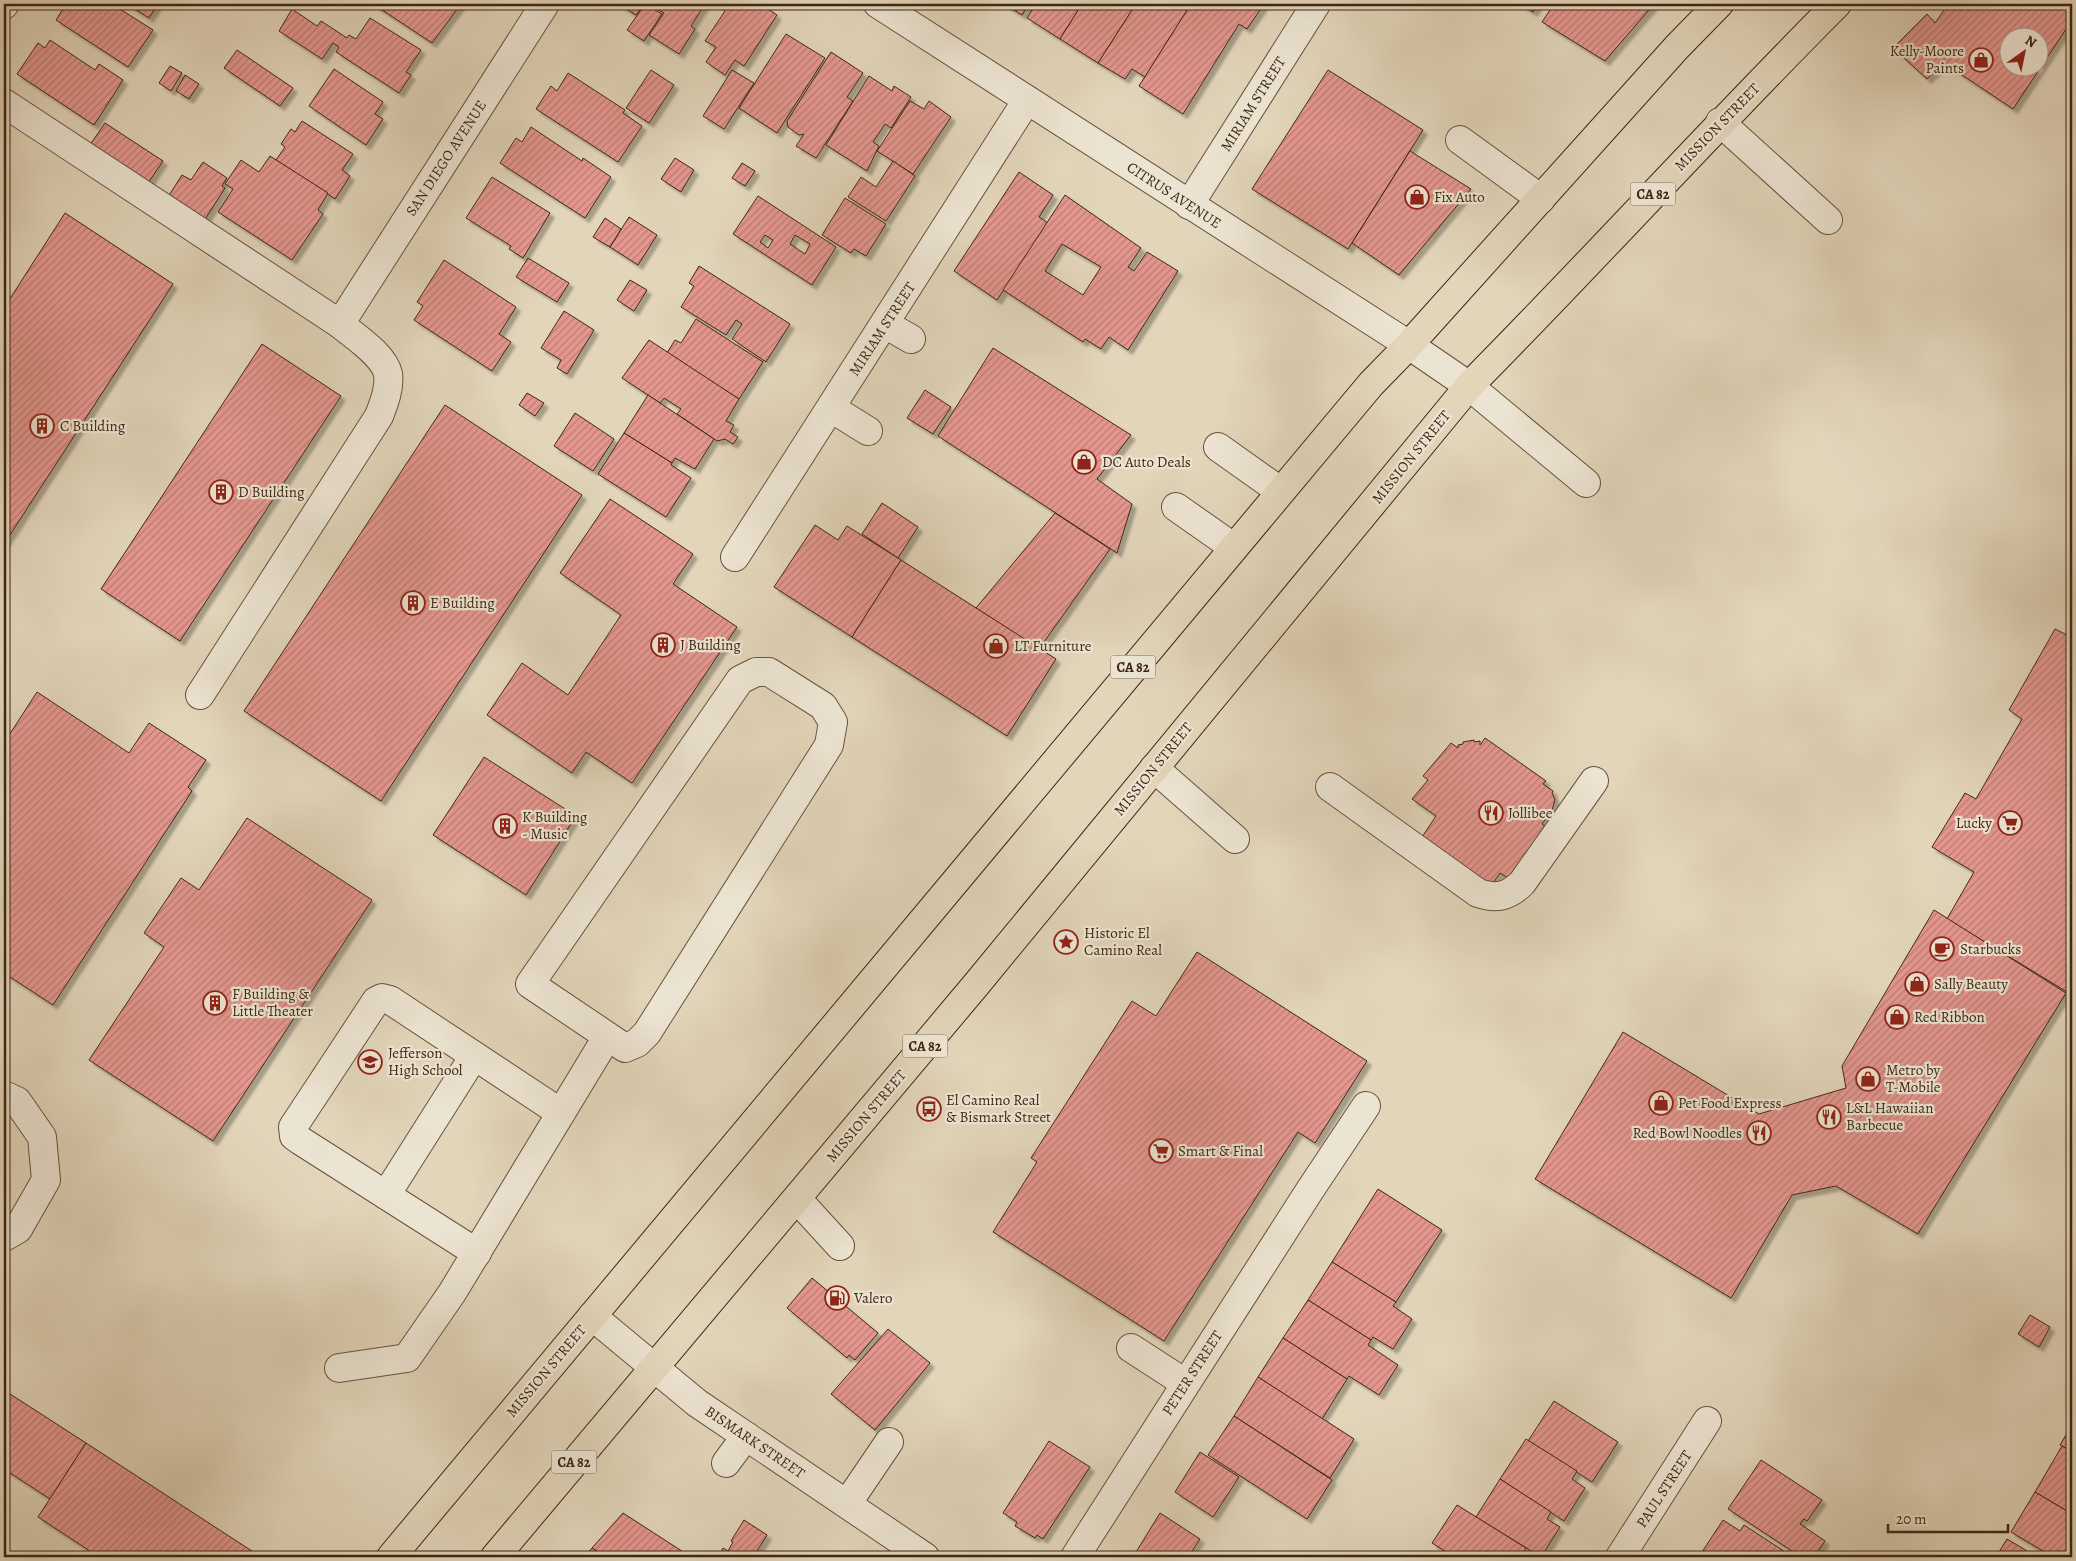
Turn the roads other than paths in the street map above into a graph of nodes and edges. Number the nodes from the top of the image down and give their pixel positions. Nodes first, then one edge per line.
1 (545, 4) edge
2 (878, 4) edge
3 (1316, 4) edge
4 (1719, 4) edge
5 (1837, 4) edge
6 (1028, 100) junction
7 (4, 103) edge
8 (1720, 122) junction
9 (1460, 140) dead end
10 (1541, 199) junction
11 (1189, 205) junction
12 (1828, 220) dead end
13 (343, 318) junction
14 (885, 324) junction
15 (911, 339) dead end
16 (1409, 345) junction
17 (1469, 386) junction
18 (831, 408) junction
19 (868, 431) dead end
20 (1218, 447) dead end
21 (1586, 483) dead end
22 (1280, 491) junction
23 (1176, 507) dead end
24 (1233, 547) junction
25 (735, 557) dead end
26 (200, 695) dead end
27 (1154, 768) junction
28 (1594, 781) dead end
29 (1330, 787) dead end
30 (1235, 839) dead end
31 (607, 1037) junction
32 (474, 1056) junction
33 (4, 1095) edge
34 (1366, 1106) dead end
35 (561, 1113) junction
36 (386, 1195) junction
37 (797, 1199) junction
38 (4, 1237) edge
39 (840, 1246) dead end
40 (477, 1253) junction
41 (592, 1316) junction
42 (1131, 1348) dead end
43 (654, 1367) junction
44 (339, 1368) dead end
45 (1185, 1383) junction
46 (1707, 1421) dead end
47 (746, 1436) junction
48 (889, 1442) dead end
49 (726, 1463) dead end
50 (846, 1504) junction
51 (391, 1557) edge
52 (495, 1557) edge
53 (925, 1557) edge
54 (1075, 1557) edge
55 (1620, 1557) edge

1 - 13 street, SAN DIEGO AVENUE
2 - 6 street, CITRUS AVENUE
3 - 11 street, MIRIAM STREET
4 - 10 main road, MISSION STREET / CA 82
5 - 8 main road, MISSION STREET / CA 82
6 - 11 street, CITRUS AVENUE
6 - 14 street, MIRIAM STREET
7 - 13 street
8 - 12 street
8 - 17 main road, MISSION STREET / CA 82
9 - 10 street
10 - 16 main road, MISSION STREET / CA 82
11 - 16 street, CITRUS AVENUE
13 - 26 street
14 - 15 street
14 - 18 street, MIRIAM STREET
16 - 17 street, CITRUS AVENUE
16 - 22 main road, MISSION STREET / CA 82
17 - 21 street, CITRUS AVENUE
17 - 27 main road, MISSION STREET / CA 82
18 - 19 street
18 - 25 street, MIRIAM STREET
20 - 22 street
22 - 24 main road, MISSION STREET / CA 82
23 - 24 street
24 - 41 main road, MISSION STREET / CA 82
27 - 30 street
27 - 37 main road, MISSION STREET / CA 82
28 - 29 street
31 - 31 street
31 - 35 street
32 - 35 street
32 - 36 street
32 - 36 street
33 - 38 street
34 - 45 street, PETER STREET
35 - 40 street
36 - 40 street
37 - 39 street
37 - 43 main road, MISSION STREET / CA 82
40 - 44 street
41 - 43 street, BISMARK STREET
41 - 51 main road, MISSION STREET / CA 82
42 - 45 street
43 - 47 street, BISMARK STREET
43 - 52 main road, MISSION STREET / CA 82
45 - 54 street, PETER STREET
46 - 55 street, PAUL STREET
47 - 49 street
47 - 50 street, BISMARK STREET
48 - 50 street
50 - 53 street, BISMARK STREET

